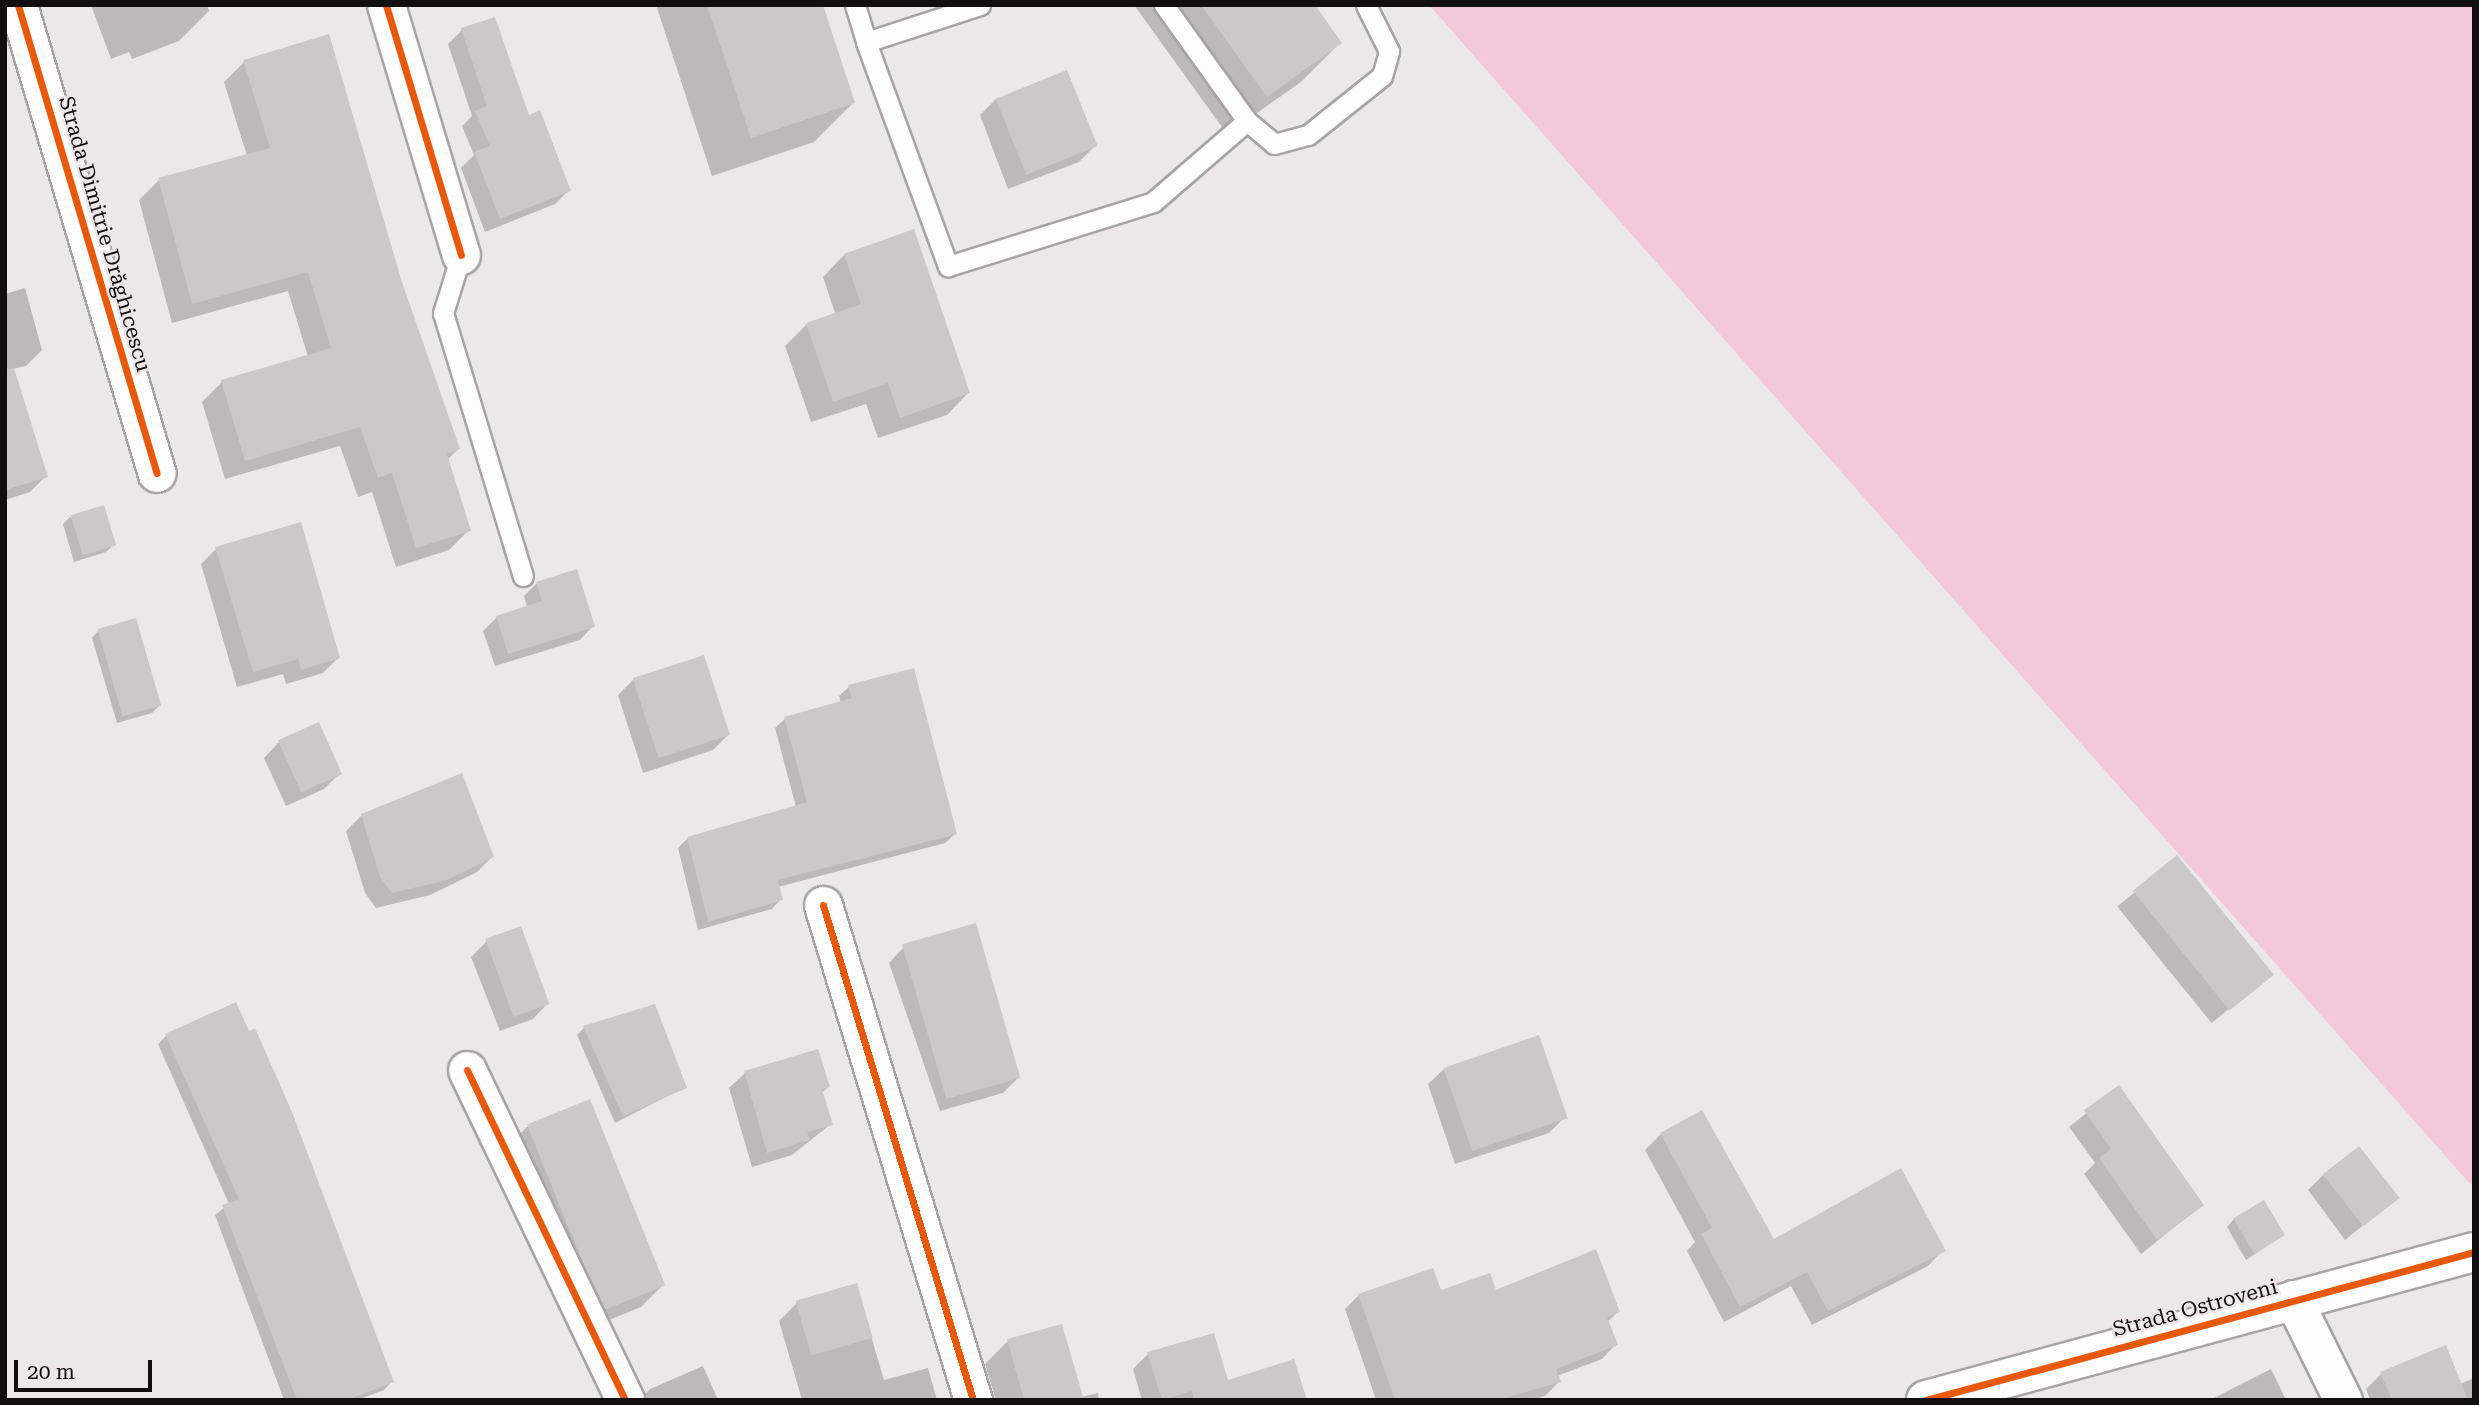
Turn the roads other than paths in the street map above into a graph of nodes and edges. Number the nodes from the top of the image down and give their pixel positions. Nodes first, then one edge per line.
1 (18, 5) edge
2 (386, 5) edge
3 (855, 5) edge
4 (979, 5) edge
5 (1164, 5) edge
6 (1366, 5) edge
7 (866, 42) junction
8 (1247, 121) junction
9 (461, 255) joint
10 (157, 473) dead end
11 (523, 576) dead end
12 (823, 905) dead end
13 (467, 1070) dead end
14 (2474, 1252) edge
15 (2293, 1299) junction
16 (625, 1400) edge
17 (973, 1400) edge
18 (1926, 1400) edge
19 (2343, 1400) edge

1 - 10 street, Strada Dimitrie Drăghicescu
2 - 9 street
3 - 7 lane
4 - 7 lane
5 - 8 lane
6 - 8 lane
7 - 8 lane
9 - 11 lane
12 - 17 street
13 - 16 street
14 - 15 street, Strada Ostroveni
15 - 18 street, Strada Ostroveni
15 - 19 street

